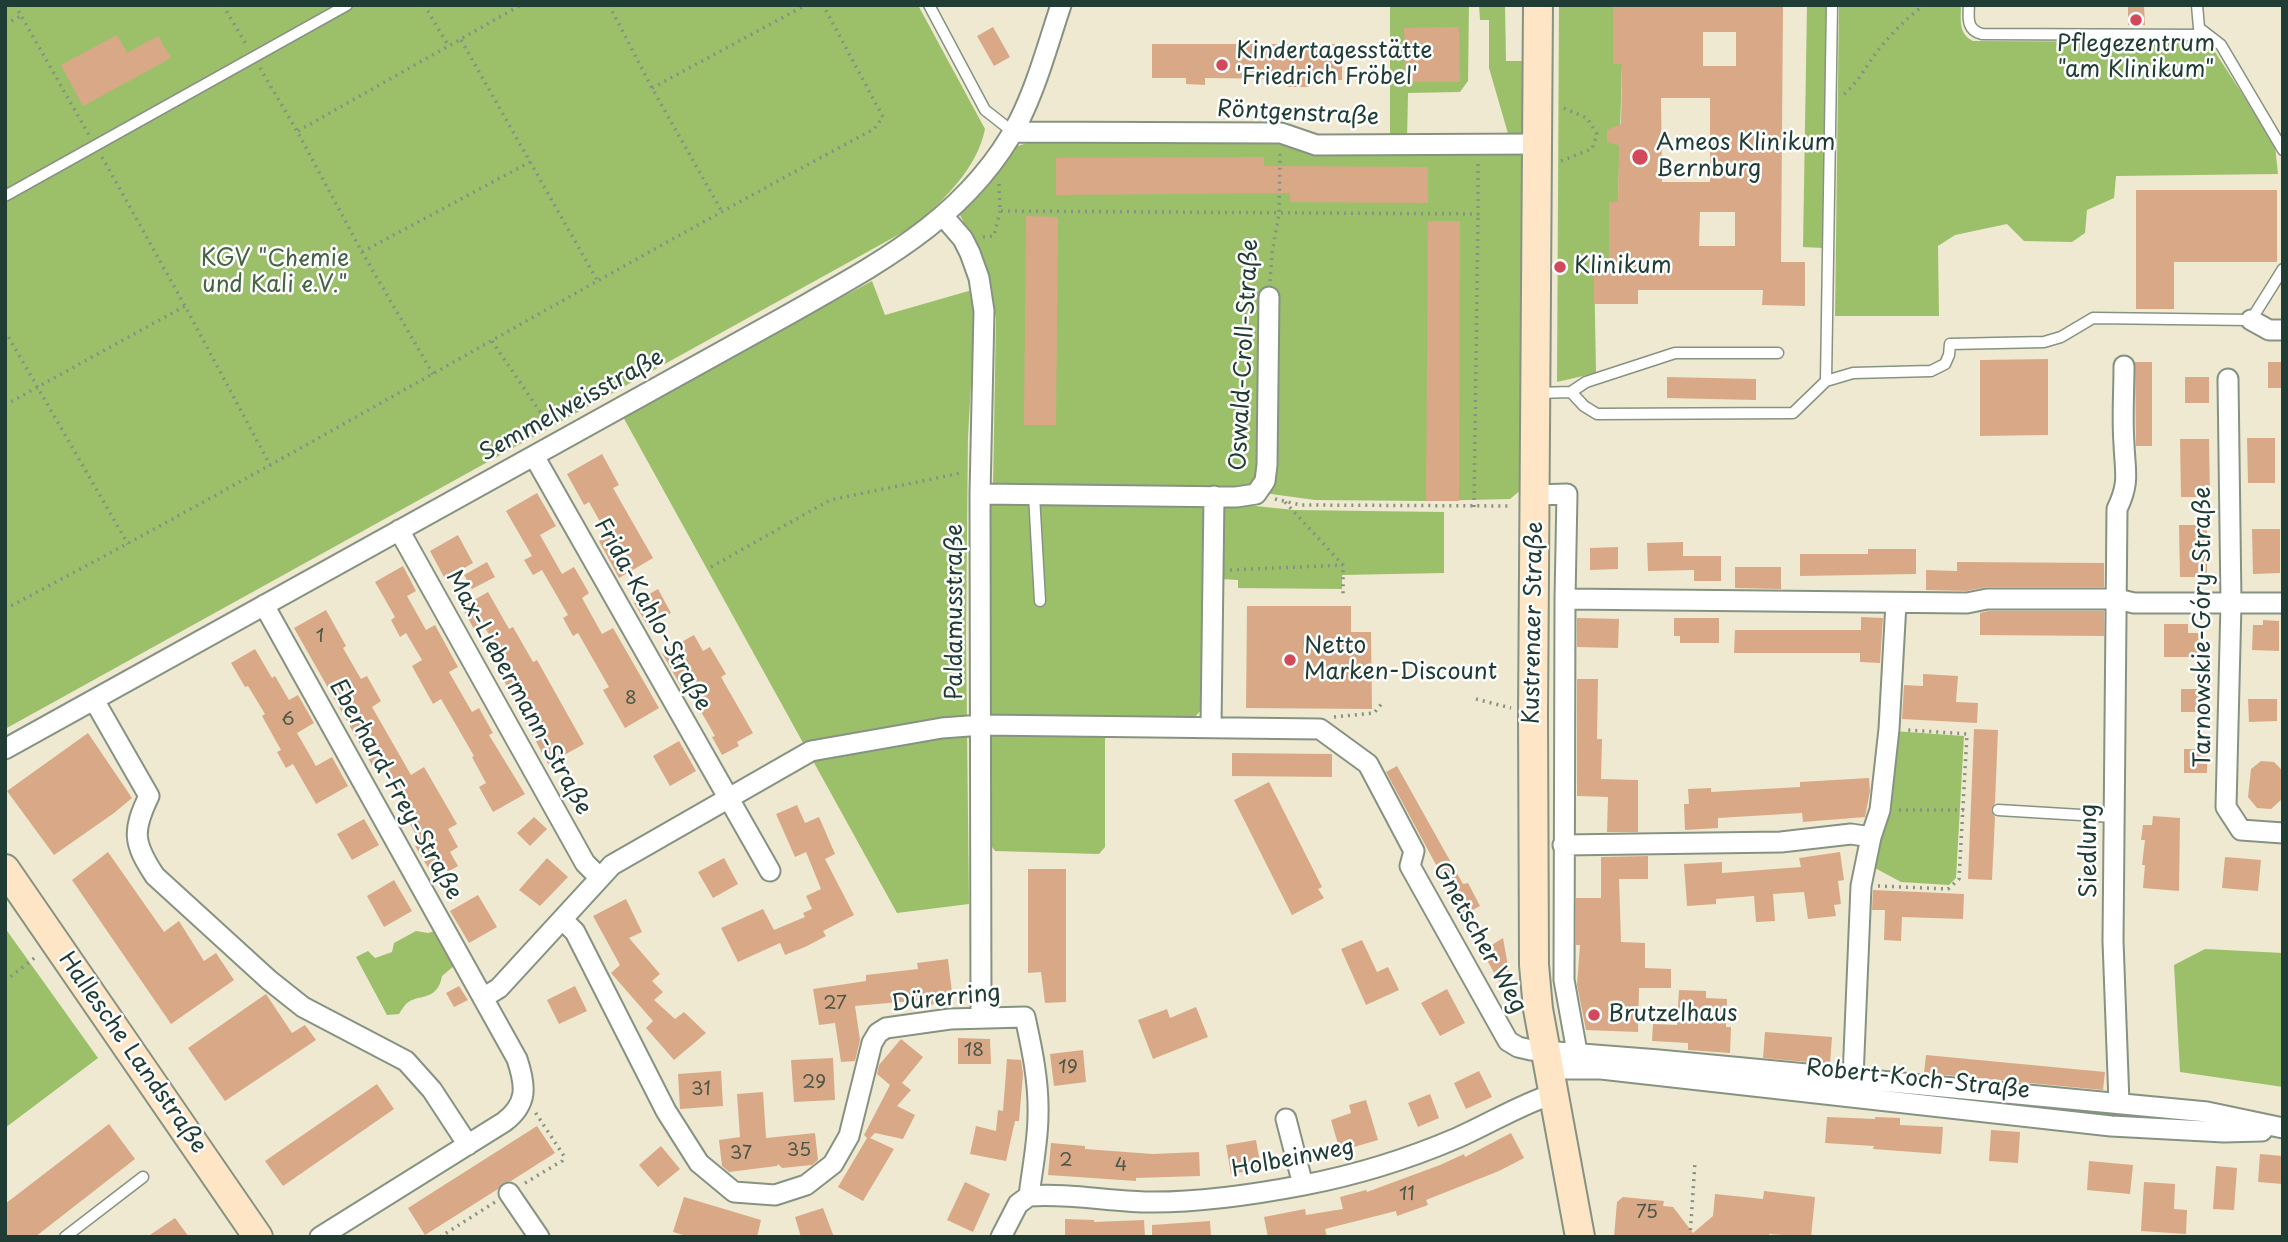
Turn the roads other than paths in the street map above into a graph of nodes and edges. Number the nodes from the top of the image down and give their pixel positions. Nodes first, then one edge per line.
1 (346, 5) edge
2 (929, 5) edge
3 (1061, 5) edge
4 (1538, 5) edge
5 (1832, 5) edge
6 (1969, 5) edge
7 (2197, 5) edge
8 (2206, 35) junction
9 (1013, 132) junction
10 (2283, 150) edge
11 (1538, 154) junction
12 (5, 196) edge
13 (944, 217) junction
14 (2283, 269) edge
15 (1269, 297) road end
16 (2251, 320) junction
17 (2283, 330) edge
18 (1778, 353) dead end
19 (2124, 366) dead end
20 (2228, 379) dead end
21 (1826, 381) junction
22 (1571, 392) junction
23 (1536, 393) junction
24 (534, 456) junction
25 (980, 494) junction
26 (1034, 495) junction
27 (1214, 496) junction
28 (1535, 500) junction
29 (400, 530) junction
30 (1565, 599) junction
31 (1040, 601) dead end
32 (2126, 601) junction
33 (1896, 603) junction
34 (2231, 603) junction
35 (2283, 603) edge
36 (264, 605) junction
37 (94, 700) junction
38 (982, 725) junction
39 (1211, 726) junction
40 (5, 749) edge
41 (728, 798) junction
42 (1998, 810) dead end
43 (2114, 817) junction
44 (2283, 833) edge
45 (1871, 837) junction
46 (1563, 845) junction
47 (5, 869) edge
48 (770, 871) dead end
49 (599, 877) junction
50 (563, 920) junction
51 (483, 998) junction
52 (981, 1017) junction
53 (1578, 1060) junction
54 (1633, 1065) junction
55 (1549, 1071) junction
56 (1853, 1078) junction
57 (2119, 1103) junction
58 (1286, 1119) dead end
59 (2283, 1129) edge
60 (468, 1145) junction
61 (143, 1177) dead end
62 (1303, 1185) junction
63 (509, 1193) road end
64 (1029, 1196) junction
65 (65, 1237) edge
66 (258, 1237) edge
67 (320, 1237) edge
68 (539, 1237) edge
69 (1001, 1237) edge
70 (1580, 1237) edge

1 - 12 lane
2 - 9 lane
3 - 9 street, Semmelweisstraße
4 - 11 street, Kustrenaer Straße
5 - 21 lane
6 - 8 lane
7 - 8 lane
8 - 10 lane
9 - 11 street, Röntgenstraße
9 - 13 street, Semmelweisstraße
11 - 23 street, Kustrenaer Straße
13 - 24 street, Semmelweisstraße
13 - 25 street, Paldamusstraße
14 - 16 lane
15 - 27 street, Oswald-Croll-Straße
16 - 17 street
16 - 21 lane
18 - 22 lane
19 - 32 street, Siedlung
20 - 34 street, Tarnowskie-Góry-Straße
21 - 22 lane
22 - 23 lane
23 - 28 street, Kustrenaer Straße
24 - 29 street, Semmelweisstraße
24 - 41 street, Frida-Kahlo-Straße
25 - 26 street
25 - 38 street, Paldamusstraße
26 - 27 street
26 - 31 lane
27 - 39 street, Oswald-Croll-Straße
28 - 30 street
28 - 55 street, Kustrenaer Straße
29 - 36 street, Semmelweisstraße
29 - 49 street, Max-Liebermann-Straße
30 - 33 street
30 - 46 street
32 - 33 street
32 - 34 street
32 - 43 street, Siedlung
33 - 45 street
34 - 35 street
34 - 44 street, Tarnowskie-Góry-Straße
36 - 37 street, Semmelweisstraße
36 - 51 street, Eberhard-Frey-Straße
37 - 40 street, Semmelweisstraße
37 - 60 street
38 - 39 street
38 - 41 street
38 - 52 street, Paldamusstraße
39 - 55 street, Gnetscher Weg
41 - 48 street, Frida-Kahlo-Straße
41 - 49 street
42 - 43 lane
43 - 57 street, Siedlung
45 - 46 street
45 - 56 street
46 - 53 street
47 - 66 street, Hallesche Landstraße
49 - 50 street
50 - 51 street
50 - 52 street, Dürerring
51 - 60 street, Eberhard-Frey-Straße
52 - 64 street, Dürerring
53 - 54 street
53 - 55 street
54 - 56 street
54 - 59 street, Robert-Koch-Straße
55 - 62 street, Holbeinweg
55 - 70 street, Kustrenaer Straße
56 - 57 street
57 - 59 street
58 - 62 street
60 - 67 street
61 - 65 lane
62 - 64 street, Holbeinweg
63 - 68 street
64 - 69 street

